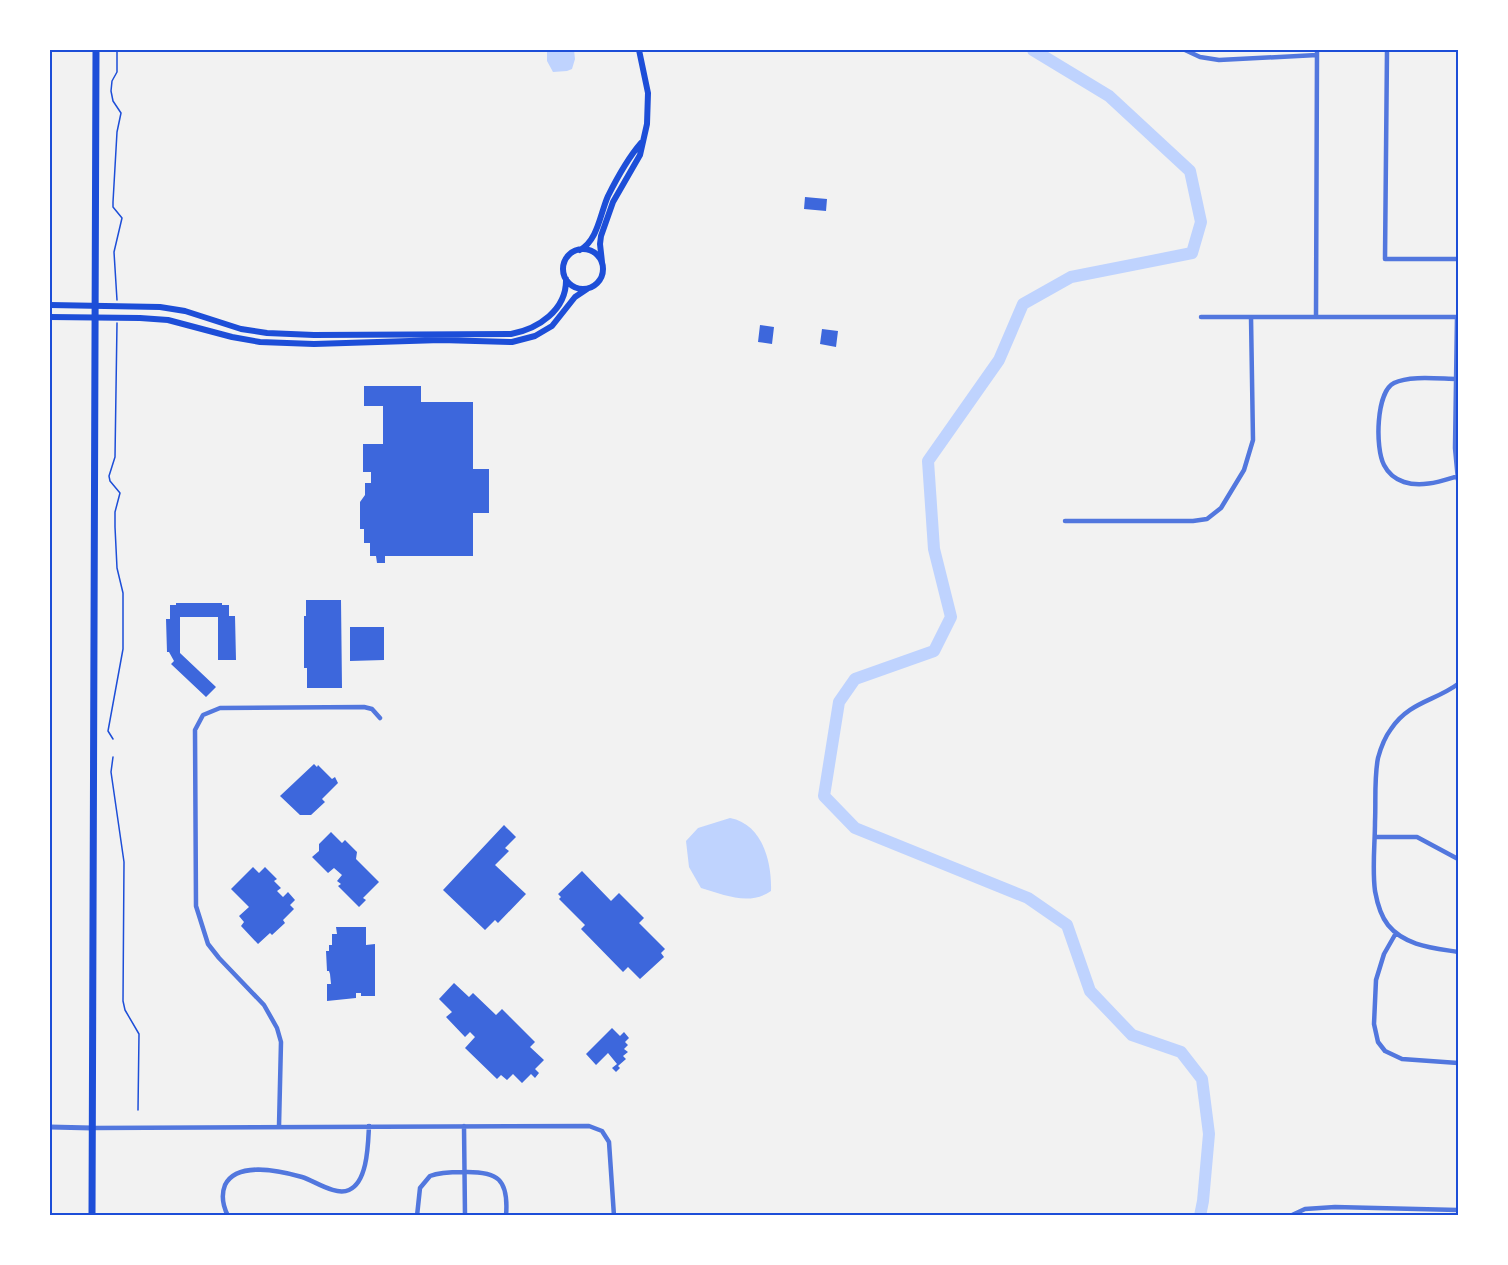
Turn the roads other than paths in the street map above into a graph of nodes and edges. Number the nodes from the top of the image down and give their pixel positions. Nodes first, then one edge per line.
1 (96, 50) edge
2 (639, 50) edge
3 (1185, 50) edge
4 (1387, 50) edge
5 (1317, 52) edge
6 (641, 143) junction
7 (580, 250) junction
8 (1458, 259) edge
9 (602, 262) junction
10 (566, 279) junction
11 (587, 289) junction
12 (50, 305) edge
13 (95, 306) junction
14 (1316, 316) junction
15 (50, 317) edge
16 (1201, 317) dead end
17 (1251, 317) junction
18 (1458, 317) edge
19 (95, 318) junction
20 (1457, 379) edge
21 (1458, 478) edge
22 (1065, 521) dead end
23 (1458, 684) edge
24 (380, 718) dead end
25 (1375, 837) junction
26 (1458, 859) edge
27 (1396, 933) junction
28 (1458, 952) edge
29 (1458, 1063) edge
30 (279, 1126) junction
31 (369, 1126) junction
32 (464, 1126) junction
33 (50, 1127) edge
34 (92, 1128) junction
35 (464, 1172) junction
36 (1458, 1210) edge
37 (92, 1215) edge
38 (228, 1215) edge
39 (417, 1215) edge
40 (465, 1215) edge
41 (506, 1215) edge
42 (614, 1215) edge
43 (1290, 1215) edge

1 - 13 main road
2 - 6 main road
3 - 5 street
4 - 8 street
5 - 14 street
6 - 7 main road
6 - 9 main road
7 - 9 main road
7 - 10 main road
9 - 11 main road
10 - 11 main road
10 - 13 main road
11 - 19 main road
12 - 13 main road
13 - 19 main road
14 - 17 street
14 - 18 street
15 - 19 main road
16 - 17 street
17 - 22 street
18 - 20 street
19 - 34 main road
20 - 21 street
20 - 21 street
23 - 25 street
24 - 30 street
25 - 26 street
25 - 27 street
27 - 28 street
27 - 29 street
30 - 31 street
30 - 34 street
31 - 32 street
31 - 38 street
32 - 35 street
32 - 42 street
33 - 34 street
34 - 37 main road
35 - 39 street
35 - 40 street
35 - 41 street
36 - 43 street

